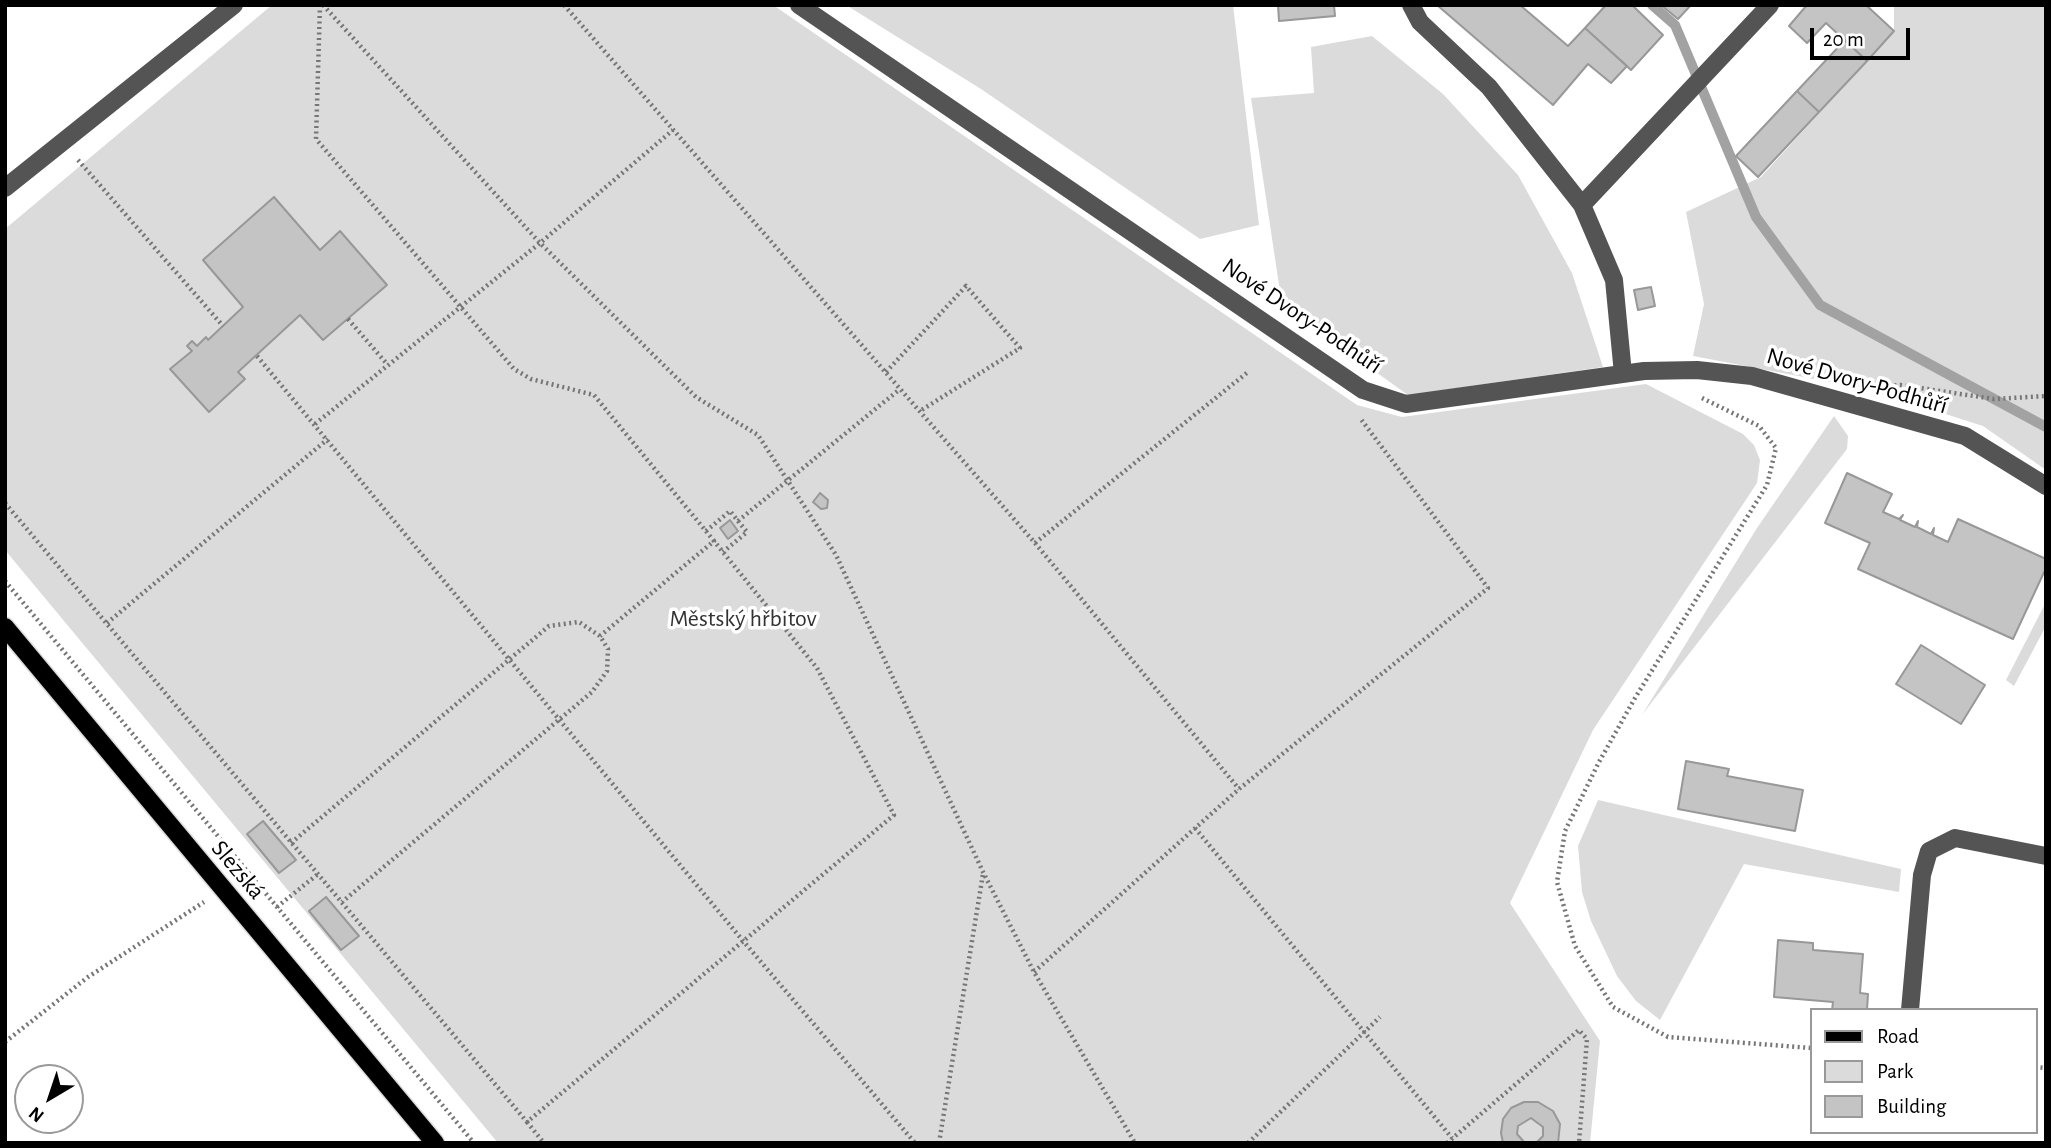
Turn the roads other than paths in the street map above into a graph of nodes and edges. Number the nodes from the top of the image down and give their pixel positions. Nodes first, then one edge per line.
1 (234, 5) edge
2 (799, 5) edge
3 (1411, 5) edge
4 (1770, 5) edge
5 (5, 188) edge
6 (1582, 205) junction
7 (1623, 374) junction
8 (2046, 486) edge
9 (5, 627) edge
10 (2046, 856) edge
11 (1910, 1008) edge
12 (435, 1143) edge

1 - 5 street
2 - 7 street, Nové Dvory-Podhůří
3 - 6 street
4 - 6 street
6 - 7 street
7 - 8 street, Nové Dvory-Podhůří
9 - 12 main road, Slezská
10 - 11 street

